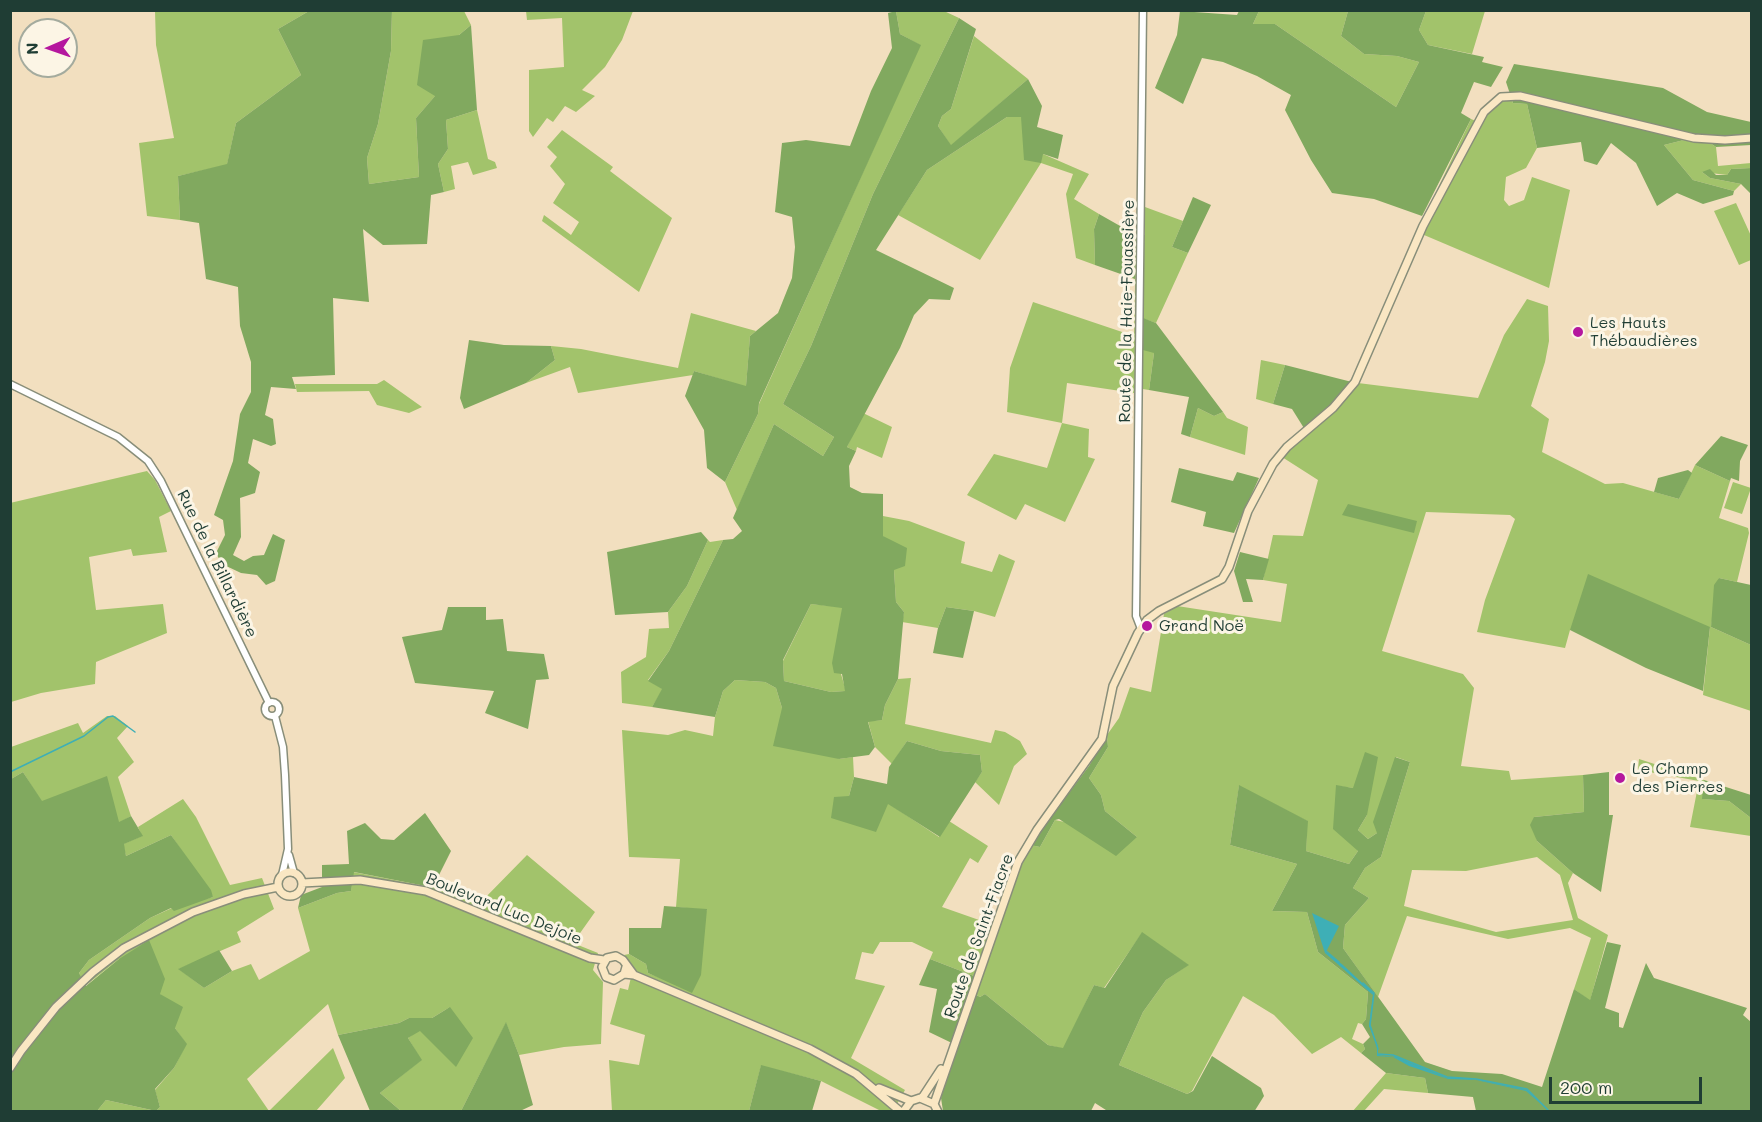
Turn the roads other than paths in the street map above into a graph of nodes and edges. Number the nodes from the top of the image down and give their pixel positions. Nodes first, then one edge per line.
1 (1143, 10) edge
2 (1752, 138) edge
3 (10, 384) edge
4 (1137, 611) junction
5 (1147, 620) junction
6 (1141, 629) junction
7 (288, 849) junction
8 (294, 873) junction
9 (282, 875) junction
10 (302, 883) junction
11 (278, 887) junction
12 (603, 964) junction
13 (625, 971) junction
14 (952, 1048) junction
15 (10, 1068) edge
16 (864, 1079) junction
17 (922, 1098) junction
18 (911, 1101) junction
19 (934, 1104) junction
20 (902, 1112) edge
21 (938, 1112) edge

1 - 4 street, Route de la Haie-Fouassière
2 - 5 main road, Route de Saint-Fiacre
3 - 7 street, Rue de la Billardière
4 - 5 street
4 - 6 street, Route de la Haie-Fouassière
5 - 6 main road, Route de Saint-Fiacre
6 - 14 main road, Route de Saint-Fiacre
7 - 8 street
7 - 9 street
8 - 9 main road
8 - 10 main road
9 - 11 main road
10 - 11 main road
10 - 12 main road, Boulevard Luc Dejoie
11 - 15 main road
12 - 13 main road
12 - 13 main road
13 - 16 main road
14 - 17 main road, Route de Saint-Fiacre
14 - 19 main road, Route de Saint-Fiacre
16 - 18 main road
16 - 20 main road
17 - 18 main road
17 - 19 main road
18 - 20 main road
19 - 21 main road

